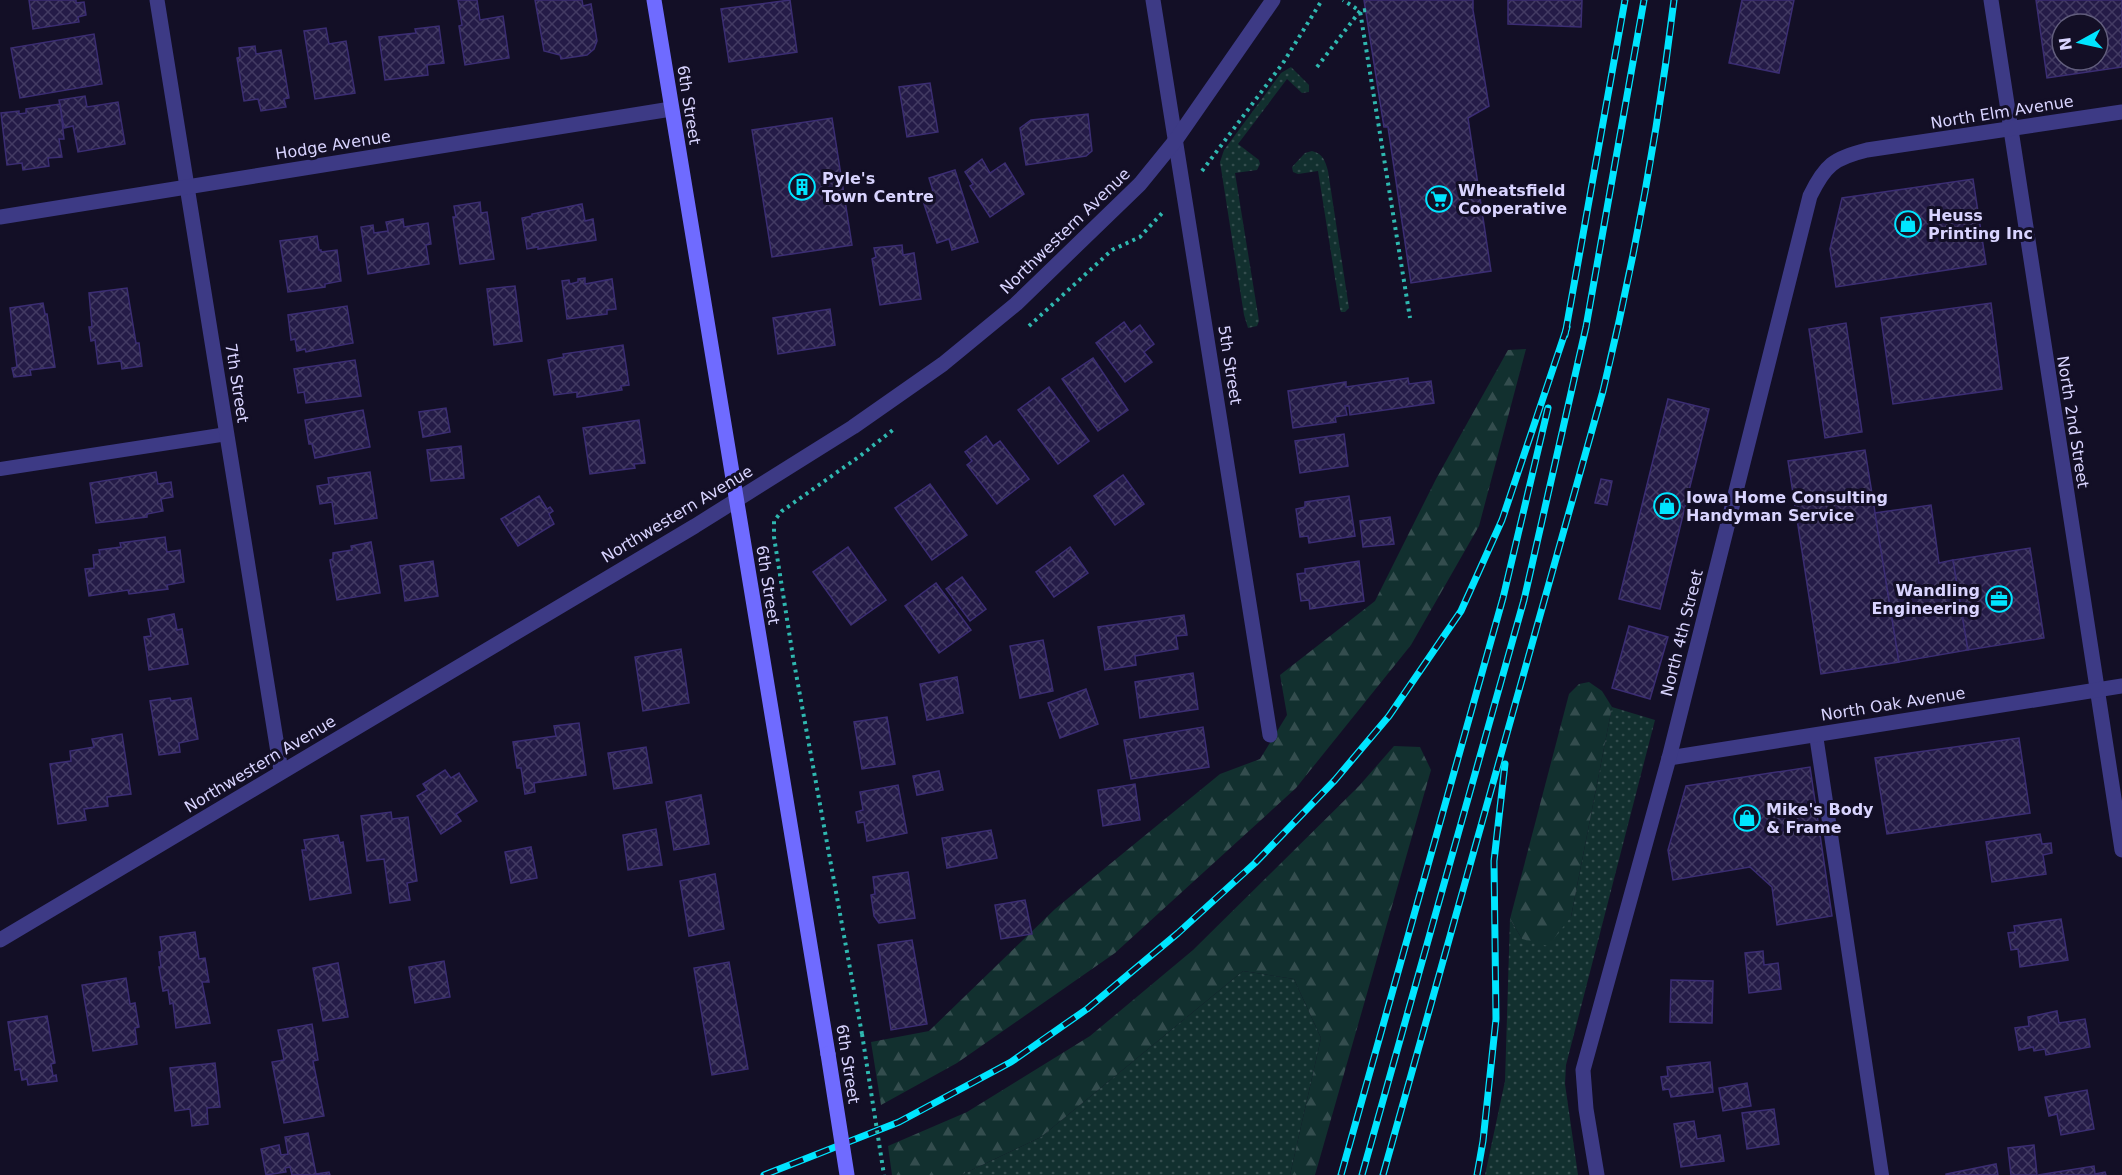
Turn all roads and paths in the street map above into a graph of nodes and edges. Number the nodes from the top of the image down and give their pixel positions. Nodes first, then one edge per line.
1 (157, 0) edge
2 (654, 0) edge
3 (1153, 0) edge
4 (1273, 0) edge
5 (1322, 0) edge
6 (1343, 0) edge
7 (1991, 0) edge
8 (1360, 10) junction
9 (1366, 10) dead end
10 (1317, 67) dead end
11 (671, 109) junction
12 (2122, 112) edge
13 (2010, 129) junction
14 (1176, 141) junction
15 (1888, 148) joint
16 (1201, 172) dead end
17 (187, 187) junction
18 (0, 217) edge
19 (1410, 318) dead end
20 (227, 434) junction
21 (0, 469) edge
22 (736, 500) junction
23 (774, 521) dead end
24 (2122, 686) edge
25 (2096, 690) junction
26 (1270, 735) dead end
27 (1816, 735) junction
28 (1669, 758) junction
29 (281, 771) junction
30 (2122, 850) edge
31 (0, 940) edge
32 (847, 1175) edge
33 (884, 1175) edge
34 (1597, 1175) edge
35 (1882, 1175) edge

1 - 17 street, 7th Street
2 - 11 main road, 6th Street
3 - 14 street, 5th Street
4 - 14 street, Northwestern Avenue
5 - 16 path
6 - 8 path
7 - 13 street, North 2nd Street
8 - 9 path
8 - 10 path
8 - 19 path
11 - 17 street, Hodge Avenue
11 - 22 main road, 6th Street
12 - 13 street, North Elm Avenue
13 - 15 street, North Elm Avenue
13 - 25 street, North 2nd Street
14 - 22 street, Northwestern Avenue
14 - 26 street, 5th Street
15 - 28 street, North 4th Street
17 - 18 street, Hodge Avenue
17 - 20 street, 7th Street
20 - 21 lane
20 - 29 street, 7th Street
22 - 29 street, Northwestern Avenue
22 - 32 main road, 6th Street, bridge
23 - 33 path, bridge
24 - 25 street, North Oak Avenue
25 - 27 street, North Oak Avenue
25 - 30 street, North 2nd Street
27 - 28 street, North Oak Avenue
27 - 35 lane
28 - 34 street, North 4th Street
29 - 31 street, Northwestern Avenue

